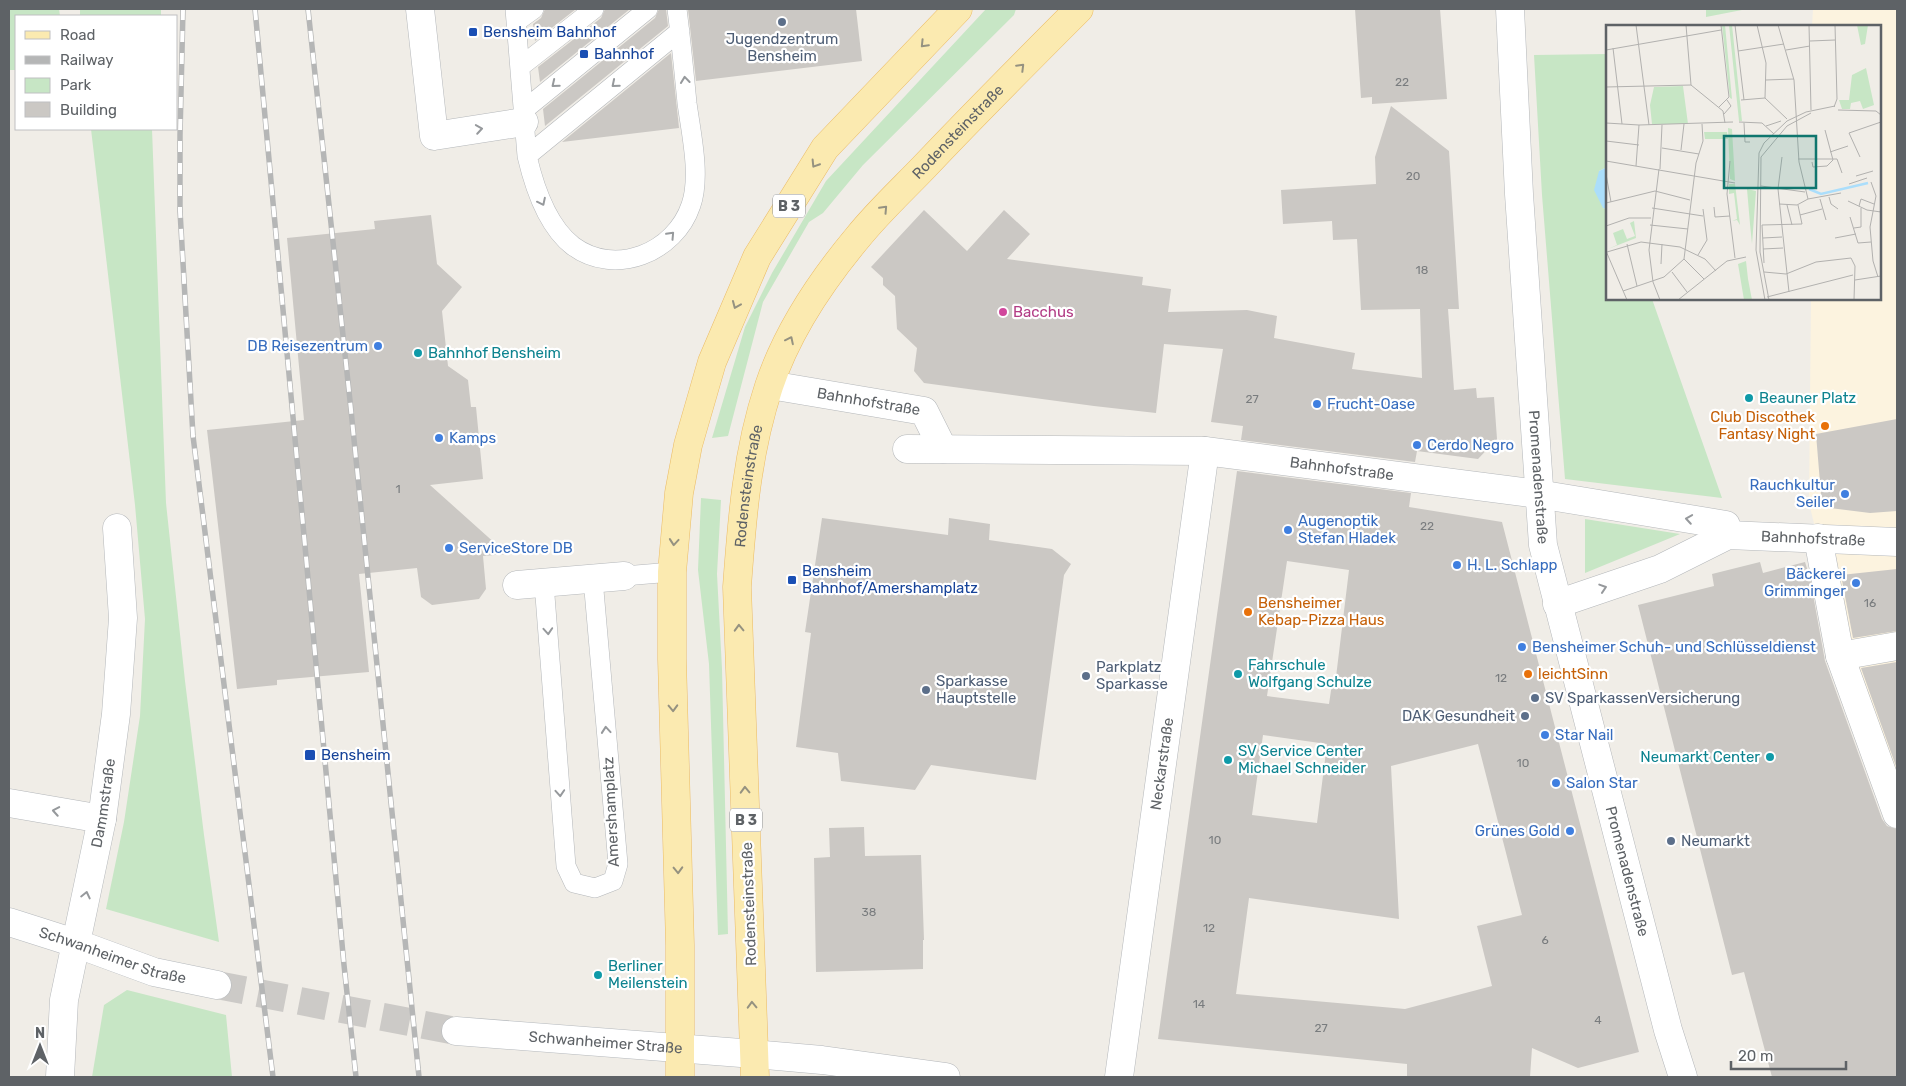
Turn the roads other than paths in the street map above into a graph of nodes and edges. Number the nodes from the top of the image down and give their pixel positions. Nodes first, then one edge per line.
1 (420, 9) edge
2 (534, 9) edge
3 (594, 9) edge
4 (648, 9) edge
5 (677, 9) edge
6 (958, 9) edge
7 (1079, 9) edge
8 (1510, 9) edge
9 (516, 16) edge
10 (680, 30) junction
11 (520, 68) junction
12 (524, 116) junction
13 (527, 156) junction
14 (770, 384) junction
15 (907, 450) dead end
16 (943, 450) junction
17 (1205, 451) junction
18 (1538, 494) junction
19 (117, 528) dead end
20 (1728, 535) junction
21 (1818, 538) junction
22 (1897, 542) edge
23 (672, 572) junction
24 (624, 576) joint
25 (593, 579) junction
26 (531, 584) joint
27 (1557, 604) junction
28 (1897, 646) edge
29 (1840, 656) junction
30 (9, 803) edge
31 (1897, 814) edge
32 (102, 819) junction
33 (9, 922) edge
34 (75, 943) junction
35 (217, 985) tunnel mouth
36 (456, 1031) tunnel mouth
37 (681, 1047) junction
38 (754, 1065) edge
39 (60, 1077) edge
40 (680, 1077) edge
41 (946, 1077) edge
42 (1119, 1077) edge
43 (1683, 1077) edge

1 -> 12 street
2 - 9 lane
3 - 11 lane
4 -> 12 lane
5 - 10 lane
6 -> 23 main road, B 3
14 -> 7 main road, Rodensteinstraße / B 3
8 - 18 street, Promenadenstraße
9 - 11 lane
10 -> 13 lane
13 -> 10 lane
11 - 12 lane
12 - 13 lane
14 - 16 street, Bahnhofstraße
38 -> 14 main road, Rodensteinstraße / B 3
15 - 16 street, Bahnhofstraße
16 - 17 street, Bahnhofstraße
17 - 18 street, Bahnhofstraße
17 - 42 street, Neckarstraße
20 -> 18 street, Bahnhofstraße
18 - 27 street, Promenadenstraße
19 - 32 street, Dammstraße
20 - 21 street, Bahnhofstraße
27 -> 20 street, Bahnhofstraße
21 - 22 street, Bahnhofstraße
21 - 29 street
23 - 24 lane, Amershamplatz
23 -> 37 main road, B 3
24 - 25 street, Amershamplatz
25 - 26 street, Amershamplatz
26 -> 25 lane, Amershamplatz
27 - 43 street, Promenadenstraße
28 - 29 street
29 - 31 street
32 -> 30 street
34 -> 32 street, Dammstraße
33 - 34 street, Schwanheimer Straße
34 - 35 street, Schwanheimer Straße
34 - 39 street, Dammstraße
36 - 37 street, Schwanheimer Straße
37 - 38 street, Schwanheimer Straße
37 - 40 main road, B 3
38 - 41 street, Schwanheimer Straße

